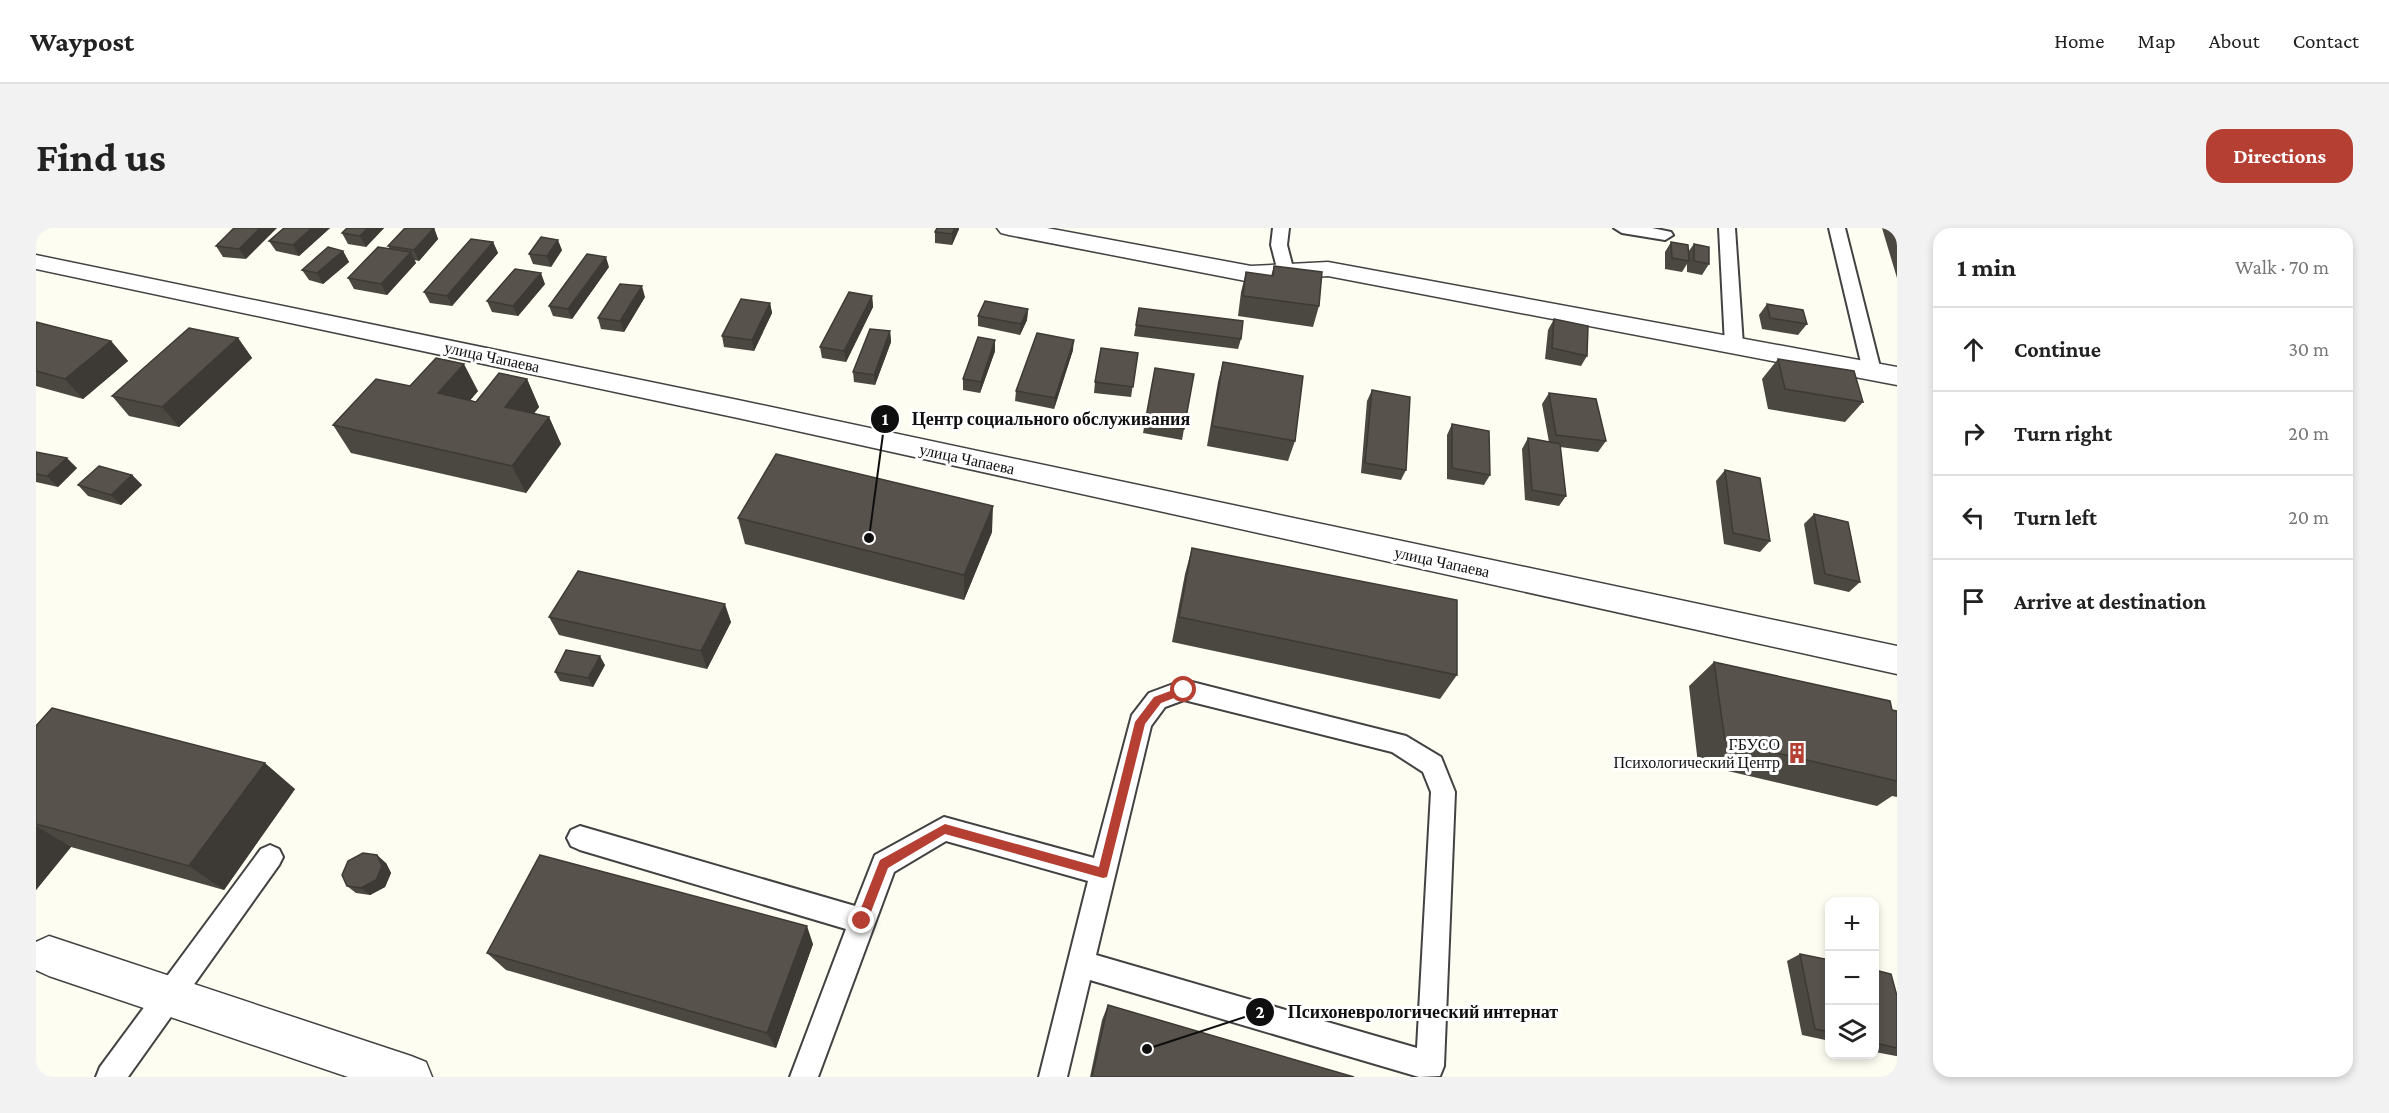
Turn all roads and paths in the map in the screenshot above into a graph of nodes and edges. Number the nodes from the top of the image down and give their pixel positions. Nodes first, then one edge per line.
1 (1009, 228) edge
2 (1281, 228) edge
3 (1622, 228) edge
4 (1727, 228) edge
5 (1837, 228) edge
6 (1665, 235) dead end
7 (36, 262) edge
8 (1286, 272) junction
9 (1734, 345) junction
10 (1884, 373) edge
11 (1897, 660) edge
12 (580, 838) dead end
13 (270, 857) dead end
14 (1103, 873) junction
15 (862, 921) junction
16 (49, 956) dead end
17 (1081, 964) junction
18 (168, 995) junction
19 (1435, 1071) edge
20 (110, 1077) edge
21 (411, 1077) edge
22 (804, 1077) edge
23 (1053, 1077) edge

1 - 8 street
2 - 8 lane
3 - 6 lane
4 - 9 lane
5 - 10 lane
7 - 11 street, улица Чапаева
8 - 9 street
9 - 10 street
12 - 15 lane
13 - 18 lane
14 - 15 lane
14 - 17 lane
14 - 19 lane
15 - 22 lane
16 - 18 street
17 - 19 lane
17 - 23 lane
18 - 20 lane
18 - 21 street

